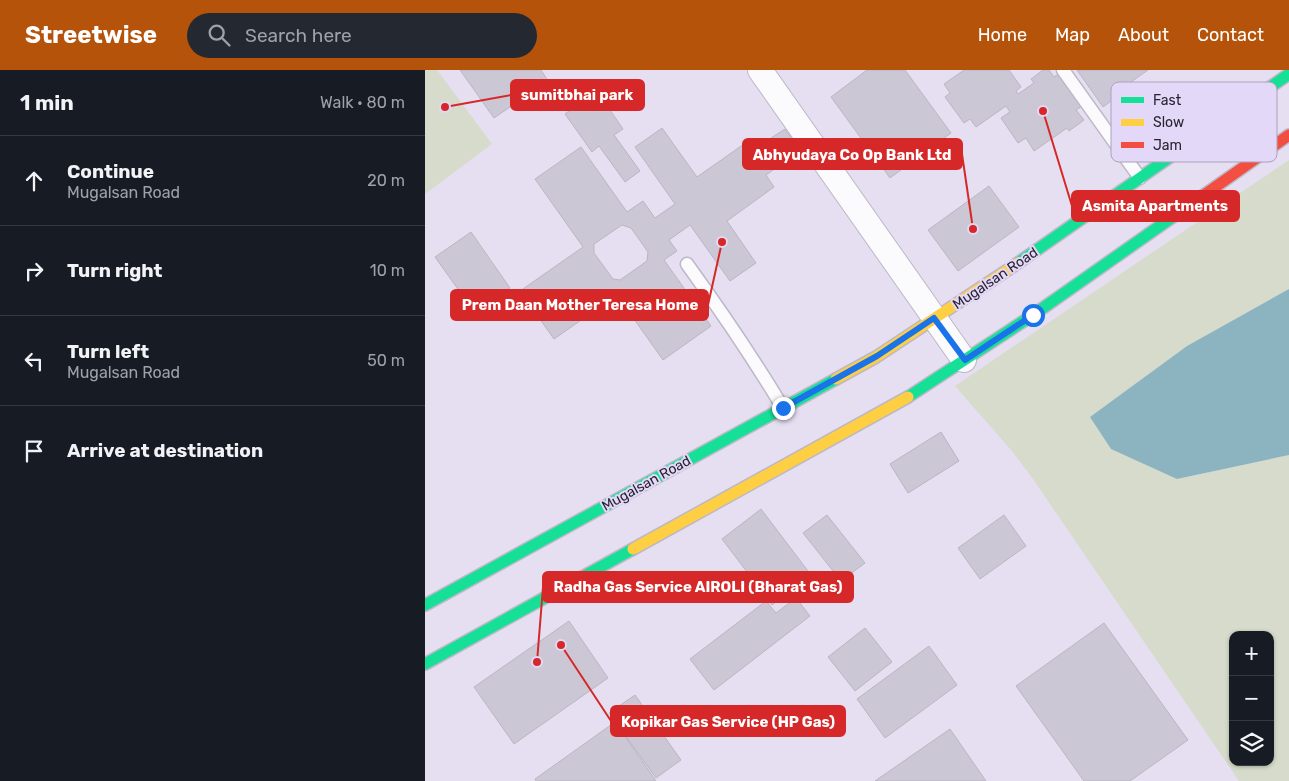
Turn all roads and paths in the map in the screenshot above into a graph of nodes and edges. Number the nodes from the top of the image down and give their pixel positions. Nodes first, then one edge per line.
1 (759, 70) edge
2 (1063, 70) edge
3 (1289, 74) edge
4 (1277, 82) edge
5 (1289, 135) edge
6 (1111, 137) edge
7 (1277, 143) edge
8 (1129, 162) edge
9 (1163, 162) edge
10 (1251, 162) edge
11 (1140, 178) junction
12 (687, 264) dead end
13 (934, 318) junction
14 (965, 360) junction
15 (783, 408) junction
16 (425, 605) edge
17 (425, 664) edge

1 - 13 street
2 - 6 lane
3 - 4 main road, Mugalsan Road
5 - 7 main road
8 - 11 lane
9 - 11 main road, Mugalsan Road
10 - 14 main road
11 - 13 main road, Mugalsan Road
12 - 15 lane
13 - 14 street
13 - 15 main road, Mugalsan Road
14 - 17 main road
15 - 16 main road, Mugalsan Road

